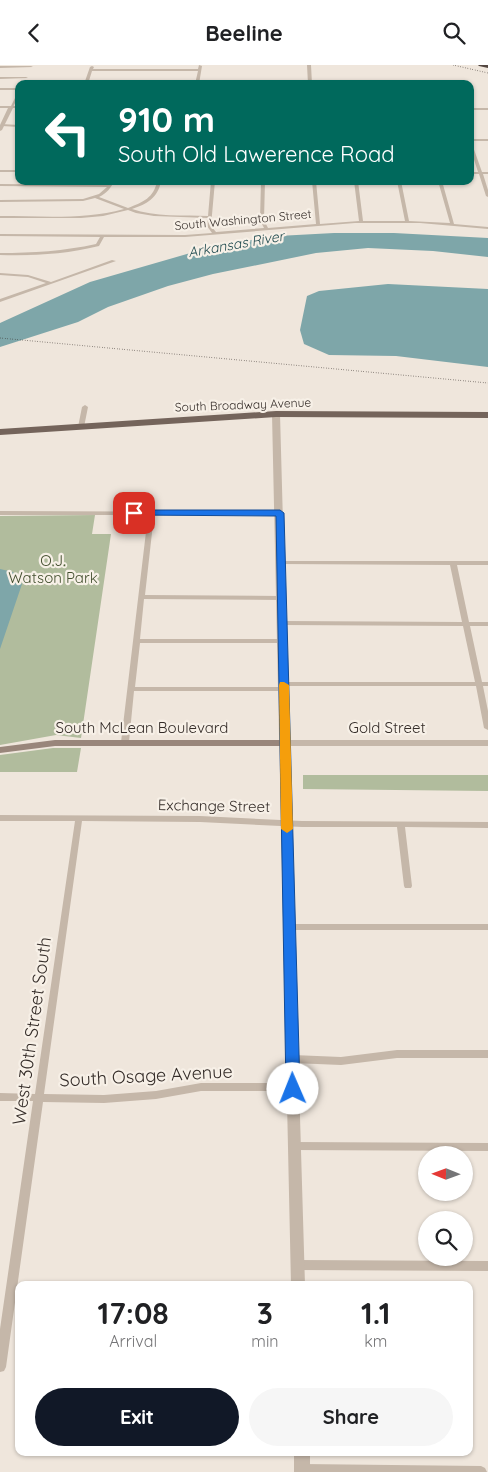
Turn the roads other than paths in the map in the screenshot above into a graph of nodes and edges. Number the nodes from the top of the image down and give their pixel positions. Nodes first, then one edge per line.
1 (92, 65) edge
2 (200, 65) edge
3 (309, 65) edge
4 (481, 65) edge
5 (32, 66) edge
6 (488, 66) edge
7 (0, 67) edge
8 (91, 70) junction
9 (200, 70) junction
10 (0, 78) edge
11 (26, 78) joint
12 (87, 80) edge
13 (198, 80) edge
14 (310, 80) edge
15 (0, 89) edge
16 (15, 90) edge
17 (15, 98) edge
18 (0, 107) edge
19 (11, 107) junction
20 (15, 107) edge
21 (474, 109) edge
22 (488, 109) edge
23 (2, 119) edge
24 (15, 126) edge
25 (1, 128) edge
26 (488, 140) edge
27 (474, 141) edge
28 (474, 154) edge
29 (0, 171) edge
30 (15, 171) edge
31 (474, 173) edge
32 (480, 173) junction
33 (488, 173) edge
34 (0, 185) edge
35 (15, 185) edge
36 (110, 185) edge
37 (158, 185) edge
38 (213, 185) edge
39 (263, 185) edge
40 (314, 185) edge
41 (356, 185) edge
42 (400, 185) edge
43 (441, 185) edge
44 (488, 196) edge
45 (96, 197) junction
46 (0, 201) edge
47 (127, 209) junction
48 (0, 217) edge
49 (210, 217) junction
50 (361, 222) junction
51 (407, 222) junction
52 (318, 224) junction
53 (452, 224) junction
54 (266, 228) junction
55 (488, 228) edge
56 (215, 233) junction
57 (0, 235) edge
58 (102, 235) junction
59 (0, 254) edge
60 (114, 261) dead end
61 (0, 274) edge
62 (50, 283) junction
63 (0, 296) edge
64 (8, 298) junction
65 (0, 301) edge
66 (85, 407) dead end
67 (276, 414) junction
68 (488, 415) edge
69 (81, 427) junction
70 (0, 432) edge
71 (0, 513) edge
72 (151, 513) junction
73 (280, 513) junction
74 (281, 563) junction
75 (453, 563) junction
76 (488, 563) edge
77 (142, 597) junction
78 (282, 598) junction
79 (282, 623) junction
80 (466, 624) junction
81 (488, 624) edge
82 (137, 641) junction
83 (283, 641) junction
84 (480, 684) junction
85 (488, 684) edge
86 (284, 687) junction
87 (131, 689) junction
88 (488, 728) edge
89 (125, 742) junction
90 (285, 743) junction
91 (488, 743) edge
92 (0, 750) edge
93 (0, 818) edge
94 (79, 818) junction
95 (287, 822) junction
96 (402, 825) junction
97 (488, 825) edge
98 (408, 886) dead end
99 (290, 927) junction
100 (488, 927) edge
101 (488, 1054) edge
102 (293, 1059) junction
103 (293, 1087) junction
104 (0, 1097) edge
105 (38, 1098) junction
106 (294, 1146) junction
107 (488, 1147) edge
108 (297, 1265) junction
109 (488, 1266) edge
110 (298, 1281) edge
111 (0, 1367) edge
112 (302, 1456) edge
113 (302, 1471) edge
114 (481, 1472) edge

1 - 8 street
2 - 9 street
3 - 14 street
4 - 6 highway
5 - 7 street
5 - 11 street
8 - 9 street
8 - 12 street
9 - 13 street
10 - 11 street
15 - 16 street
17 - 19 street
18 - 19 street
19 - 20 street
19 - 23 street
21 - 22 street
23 - 25 street
24 - 25 street
26 - 27 street
28 - 32 street
29 - 30 street
31 - 32 street
32 - 33 street
32 - 44 street
34 - 35 street
36 - 45 street
37 - 47 street
38 - 49 street
39 - 54 street
40 - 52 street
41 - 50 street
42 - 51 street
43 - 53 street
45 - 46 street
45 - 47 street
47 - 48 street
47 - 49 street
49 - 56 street
50 - 51 street, South Washington Street
50 - 52 street, South Washington Street
51 - 53 street, South Washington Street
52 - 54 street, South Washington Street
53 - 55 street, South Washington Street
54 - 56 street, South Washington Street
56 - 58 street, South Washington Street
57 - 58 street, South Washington Street
58 - 59 street
60 - 62 street
61 - 62 street
62 - 64 street
63 - 64 street
64 - 65 street
66 - 69 street
67 - 68 main road, South Broadway Avenue
67 - 69 main road, South Broadway Avenue
67 - 73 street
69 - 70 main road, South Broadway Avenue
71 - 72 street
72 - 73 street
72 - 77 street
73 - 74 street
74 - 75 street
74 - 78 street
75 - 76 street
75 - 80 street
77 - 78 street
77 - 82 street
78 - 79 street
79 - 80 street
79 - 83 street
80 - 81 street
80 - 84 street
82 - 83 street
82 - 87 street
83 - 86 street
84 - 85 street
84 - 86 street
84 - 88 street
86 - 87 street
86 - 90 street
87 - 89 street
89 - 90 main road, South McLean Boulevard
89 - 92 main road, South McLean Boulevard
90 - 91 street, Gold Street
90 - 95 street
93 - 94 street, Exchange Street
94 - 95 street, Exchange Street
94 - 105 street, West 30th Street South
95 - 96 street, Exchange Street
95 - 99 street
96 - 97 street, Exchange Street
96 - 98 street
99 - 100 street
99 - 102 street
101 - 102 street
102 - 103 street
103 - 105 street, South Osage Avenue
103 - 106 street
104 - 105 street, South Osage Avenue
105 - 111 street, West 30th Street South
106 - 107 street
106 - 108 street
108 - 109 street
108 - 110 street
112 - 113 street
113 - 114 street

